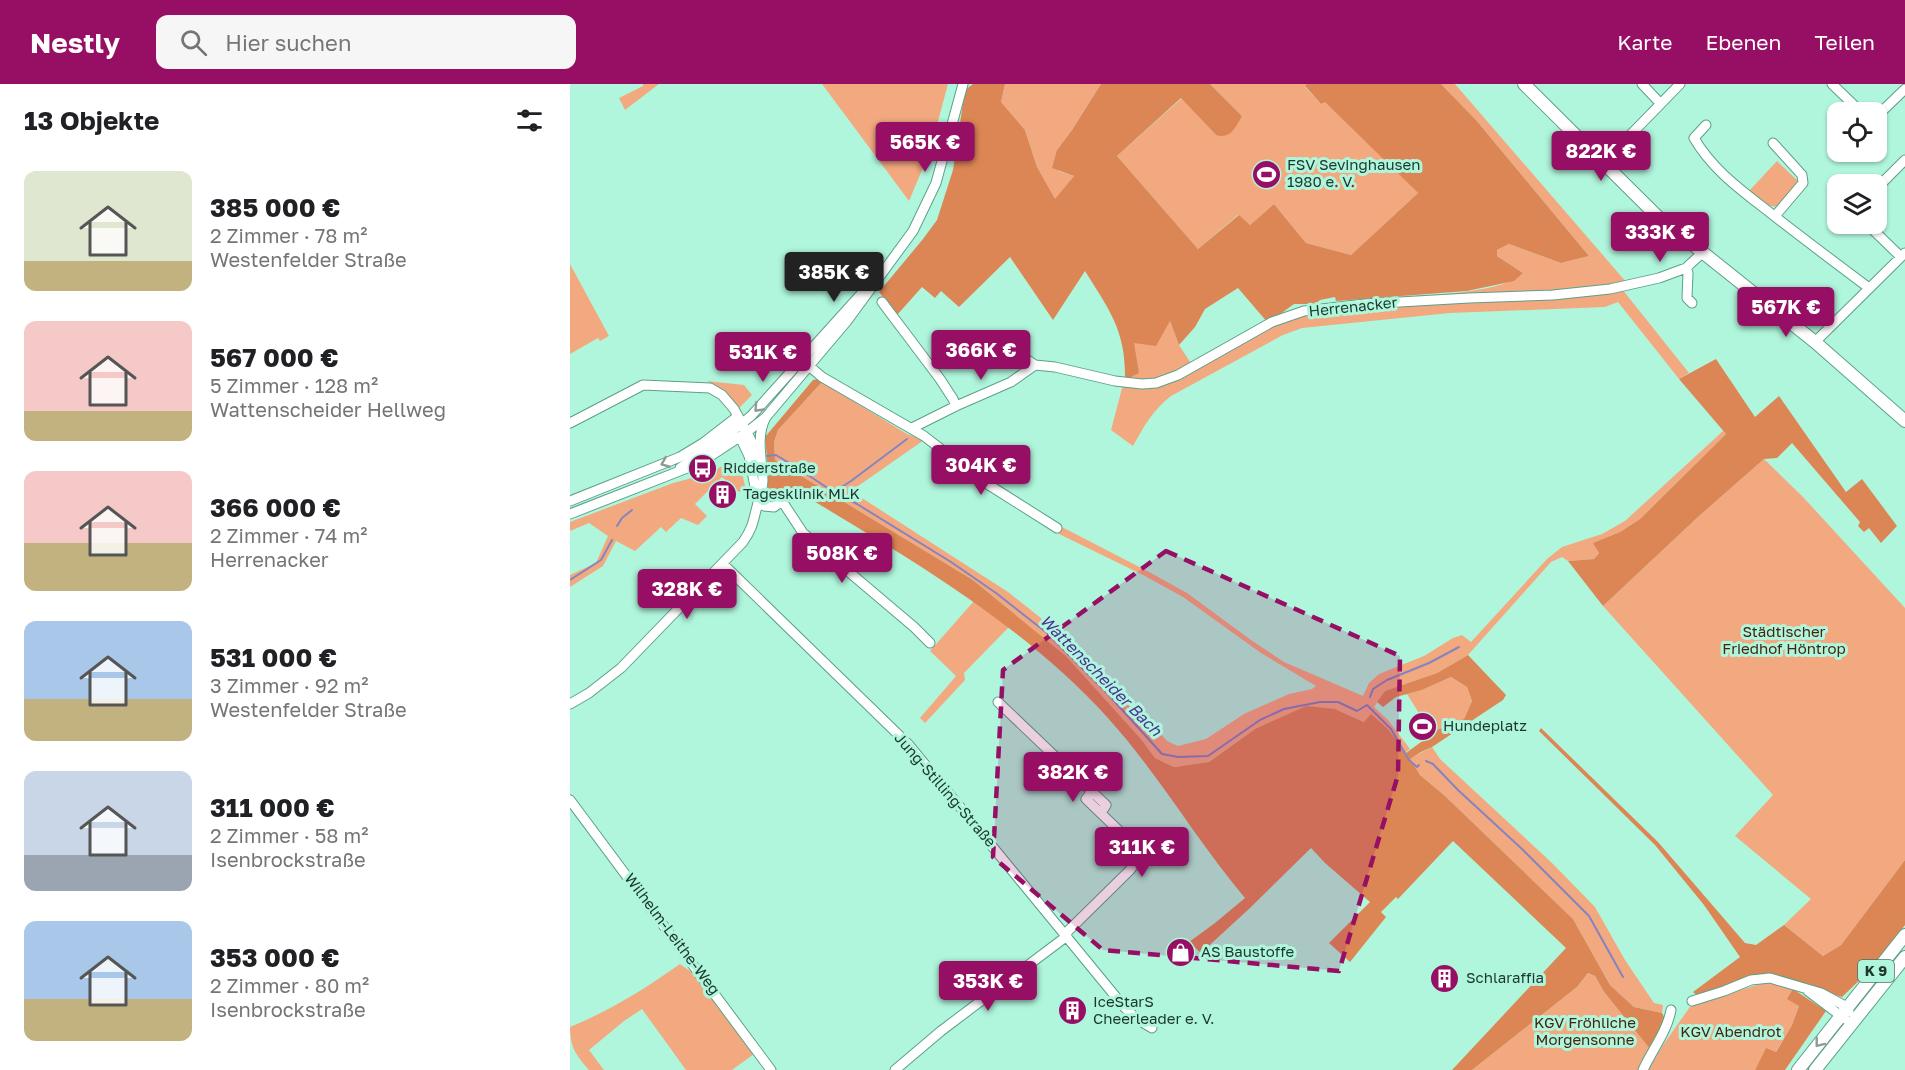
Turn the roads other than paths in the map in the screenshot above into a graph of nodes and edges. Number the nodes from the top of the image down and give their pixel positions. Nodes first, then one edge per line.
1 (963, 84) edge
2 (1524, 84) edge
3 (1642, 84) edge
4 (1680, 84) edge
5 (1832, 84) edge
6 (1905, 89) edge
7 (1851, 102) edge
8 (1660, 103) junction
9 (1887, 106) edge
10 (1706, 125) dead end
11 (1773, 143) dead end
12 (1905, 160) edge
13 (1603, 163) junction
14 (1887, 178) edge
15 (1775, 216) junction
16 (1879, 234) edge
17 (1702, 254) junction
18 (1903, 255) edge
19 (1686, 268) junction
20 (1869, 288) junction
21 (882, 302) dead end
22 (1692, 303) dead end
23 (991, 341) dead end
24 (1815, 342) junction
25 (805, 363) junction
26 (1035, 366) junction
27 (956, 406) junction
28 (766, 417) junction
29 (1905, 421) edge
30 (570, 423) edge
31 (742, 427) junction
32 (912, 428) junction
33 (762, 467) junction
34 (570, 501) edge
35 (758, 502) junction
36 (570, 514) edge
37 (1057, 528) dead end
38 (723, 564) junction
39 (930, 643) dead end
40 (998, 702) dead end
41 (570, 704) edge
42 (570, 800) edge
43 (1066, 935) junction
44 (1905, 935) edge
45 (1905, 957) edge
46 (1692, 1001) dead end
47 (1671, 1010) dead end
48 (1844, 1012) junction
49 (1852, 1023) junction
50 (1152, 1028) dead end
51 (771, 1070) edge
52 (895, 1070) edge
53 (1643, 1070) edge
54 (1797, 1070) edge
55 (1815, 1070) edge

1 - 25 street
2 - 13 main road
3 - 8 street
4 - 8 street
5 - 7 street
6 - 9 street
8 - 13 street
10 - 15 street
11 - 15 street
12 - 14 street
13 - 17 main road
15 - 20 street
16 - 18 street
17 - 19 street, Herrenacker
17 - 24 main road
18 - 20 street
19 - 22 street
19 - 26 street, Herrenacker
20 - 24 street
21 - 27 street
23 - 26 street, Herrenacker
24 - 29 main road
25 - 28 street
25 -> 31 street
25 - 32 street
26 - 27 street
27 - 32 street
28 - 31 street
28 - 33 street
30 - 31 street
31 - 33 street
31 -> 34 street
31 - 35 street
31 - 36 street
32 - 37 street
33 - 35 street
35 - 38 street
35 - 39 street
38 - 41 street
38 - 43 street, Jung-Stilling-Straße
40 - 43 street
42 - 51 street, Wilhelm-Leithe-Weg
43 - 50 street, Jung-Stilling-Straße
43 - 52 street
44 - 48 main road, K 9
45 - 49 main road, K 9
46 - 48 street
47 - 53 street
48 - 49 street
48 -> 54 main road, K 9
49 - 55 main road, K 9

